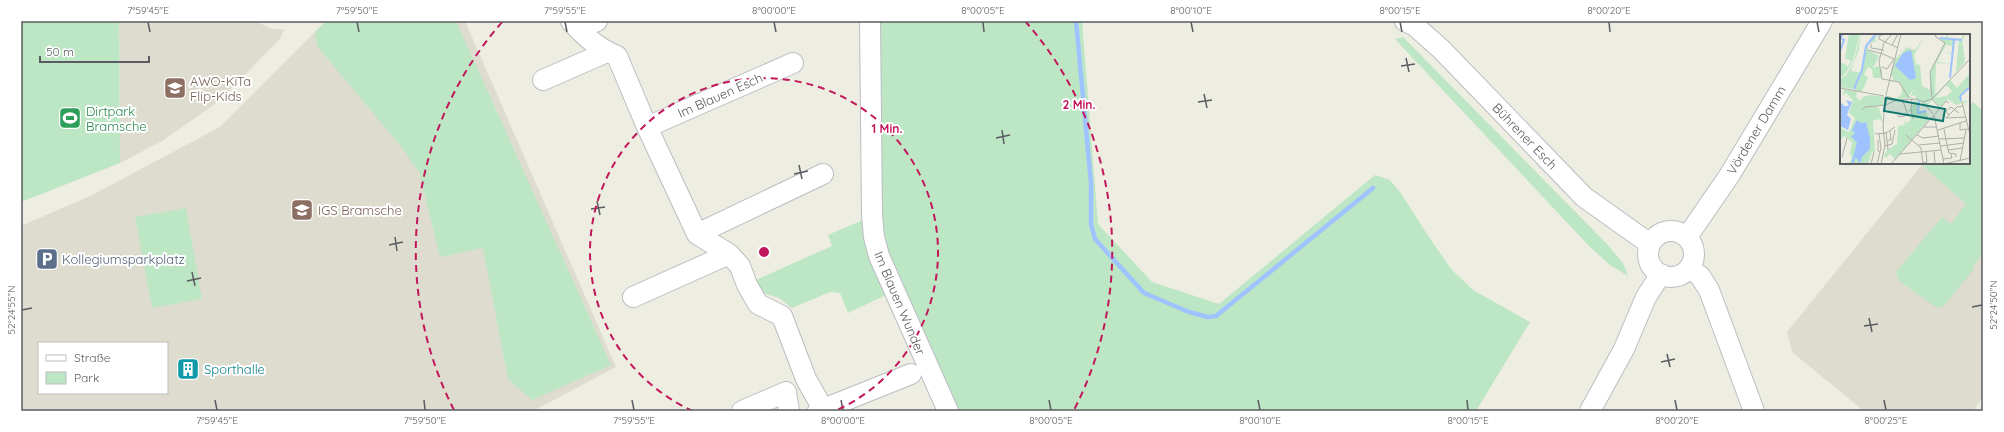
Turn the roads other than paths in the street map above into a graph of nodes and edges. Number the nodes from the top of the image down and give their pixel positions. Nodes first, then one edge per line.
1 (596, 21) edge
2 (870, 21) edge
3 (1405, 21) edge
4 (1822, 21) edge
5 (574, 25) edge
6 (607, 52) junction
7 (793, 63) dead end
8 (543, 80) dead end
9 (647, 127) junction
10 (823, 174) dead end
11 (697, 234) junction
12 (1687, 237) junction
13 (1650, 244) junction
14 (729, 254) junction
15 (1689, 268) junction
16 (1661, 274) junction
17 (633, 297) dead end
18 (911, 374) dead end
19 (806, 378) junction
20 (786, 392) junction
21 (819, 410) edge
22 (742, 411) edge
23 (789, 411) edge
24 (948, 411) edge
25 (1590, 411) edge
26 (1754, 411) edge

1 - 5 street
2 - 24 street, Im Blauen Wunder
3 - 13 street, Bührener Esch
4 - 12 street, Vördener Damm
5 - 6 street
6 - 8 street
6 - 9 street
7 - 9 street, Im Blauen Esch
9 - 11 street
10 - 11 street
11 - 14 street
12 - 13 street
12 - 15 street
13 - 16 street
14 - 17 street
14 - 19 street
15 - 16 street
15 - 26 street
16 - 25 street
18 - 21 street
19 - 20 street
19 - 21 street
20 - 22 street
20 - 23 street

